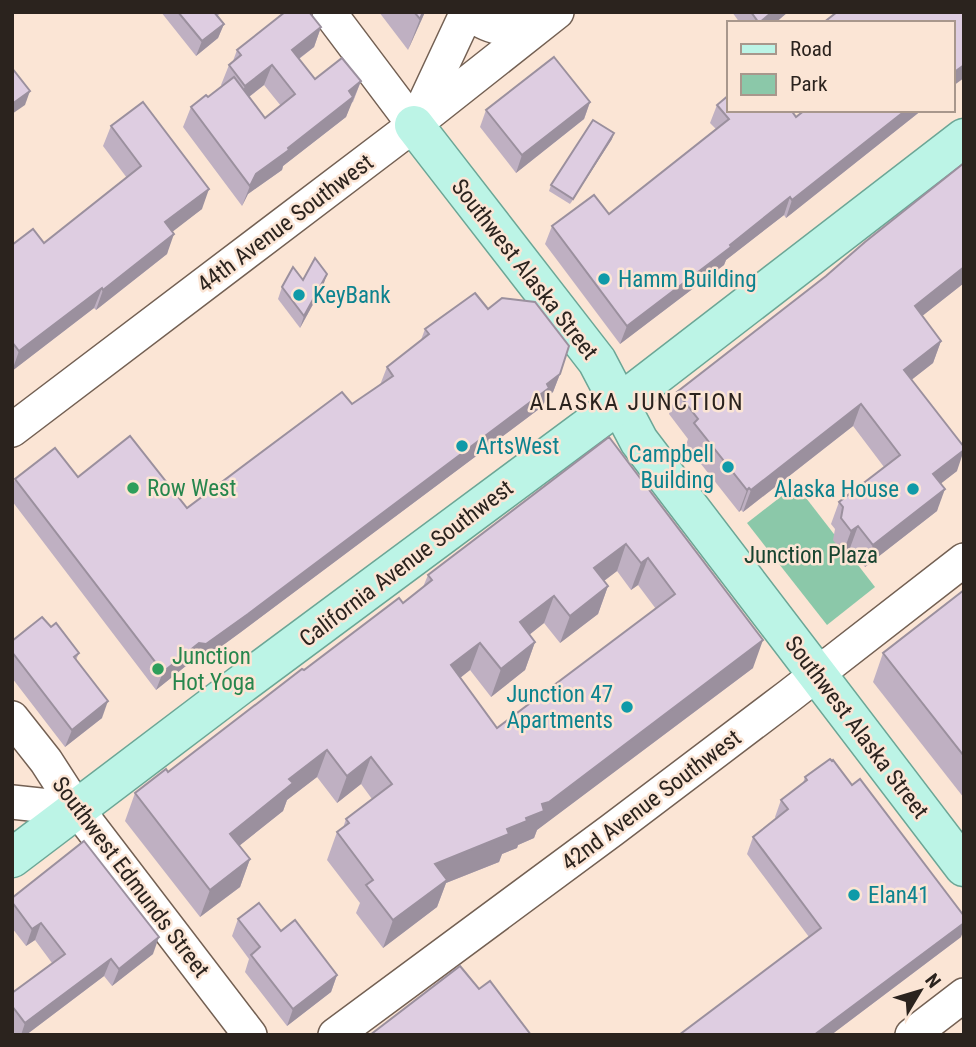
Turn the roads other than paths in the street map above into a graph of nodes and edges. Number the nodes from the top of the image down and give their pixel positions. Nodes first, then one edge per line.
1 (328, 12) edge
2 (467, 12) edge
3 (557, 13) edge
4 (414, 125) junction
5 (964, 138) edge
6 (619, 404) junction
7 (12, 430) edge
8 (964, 560) edge
9 (817, 674) junction
10 (12, 718) edge
11 (12, 802) edge
12 (77, 809) junction
13 (12, 858) edge
14 (964, 867) edge
15 (964, 995) edge
16 (250, 1035) edge
17 (335, 1035) edge
18 (912, 1035) edge

1 - 4 street, Southwest Alaska Street
2 - 3 street, 44th Avenue Southwest
2 - 4 street
3 - 4 street, 44th Avenue Southwest
4 - 6 main road, Southwest Alaska Street
4 - 7 street, 44th Avenue Southwest
5 - 6 main road, California Avenue Southwest
6 - 9 main road, Southwest Alaska Street
6 - 12 main road, California Avenue Southwest
8 - 9 street, 42nd Avenue Southwest
9 - 14 main road, Southwest Alaska Street
9 - 17 street, 42nd Avenue Southwest
10 - 12 street, Southwest Edmunds Street
11 - 12 street
12 - 13 main road, California Avenue Southwest
12 - 16 street, Southwest Edmunds Street
15 - 18 street

